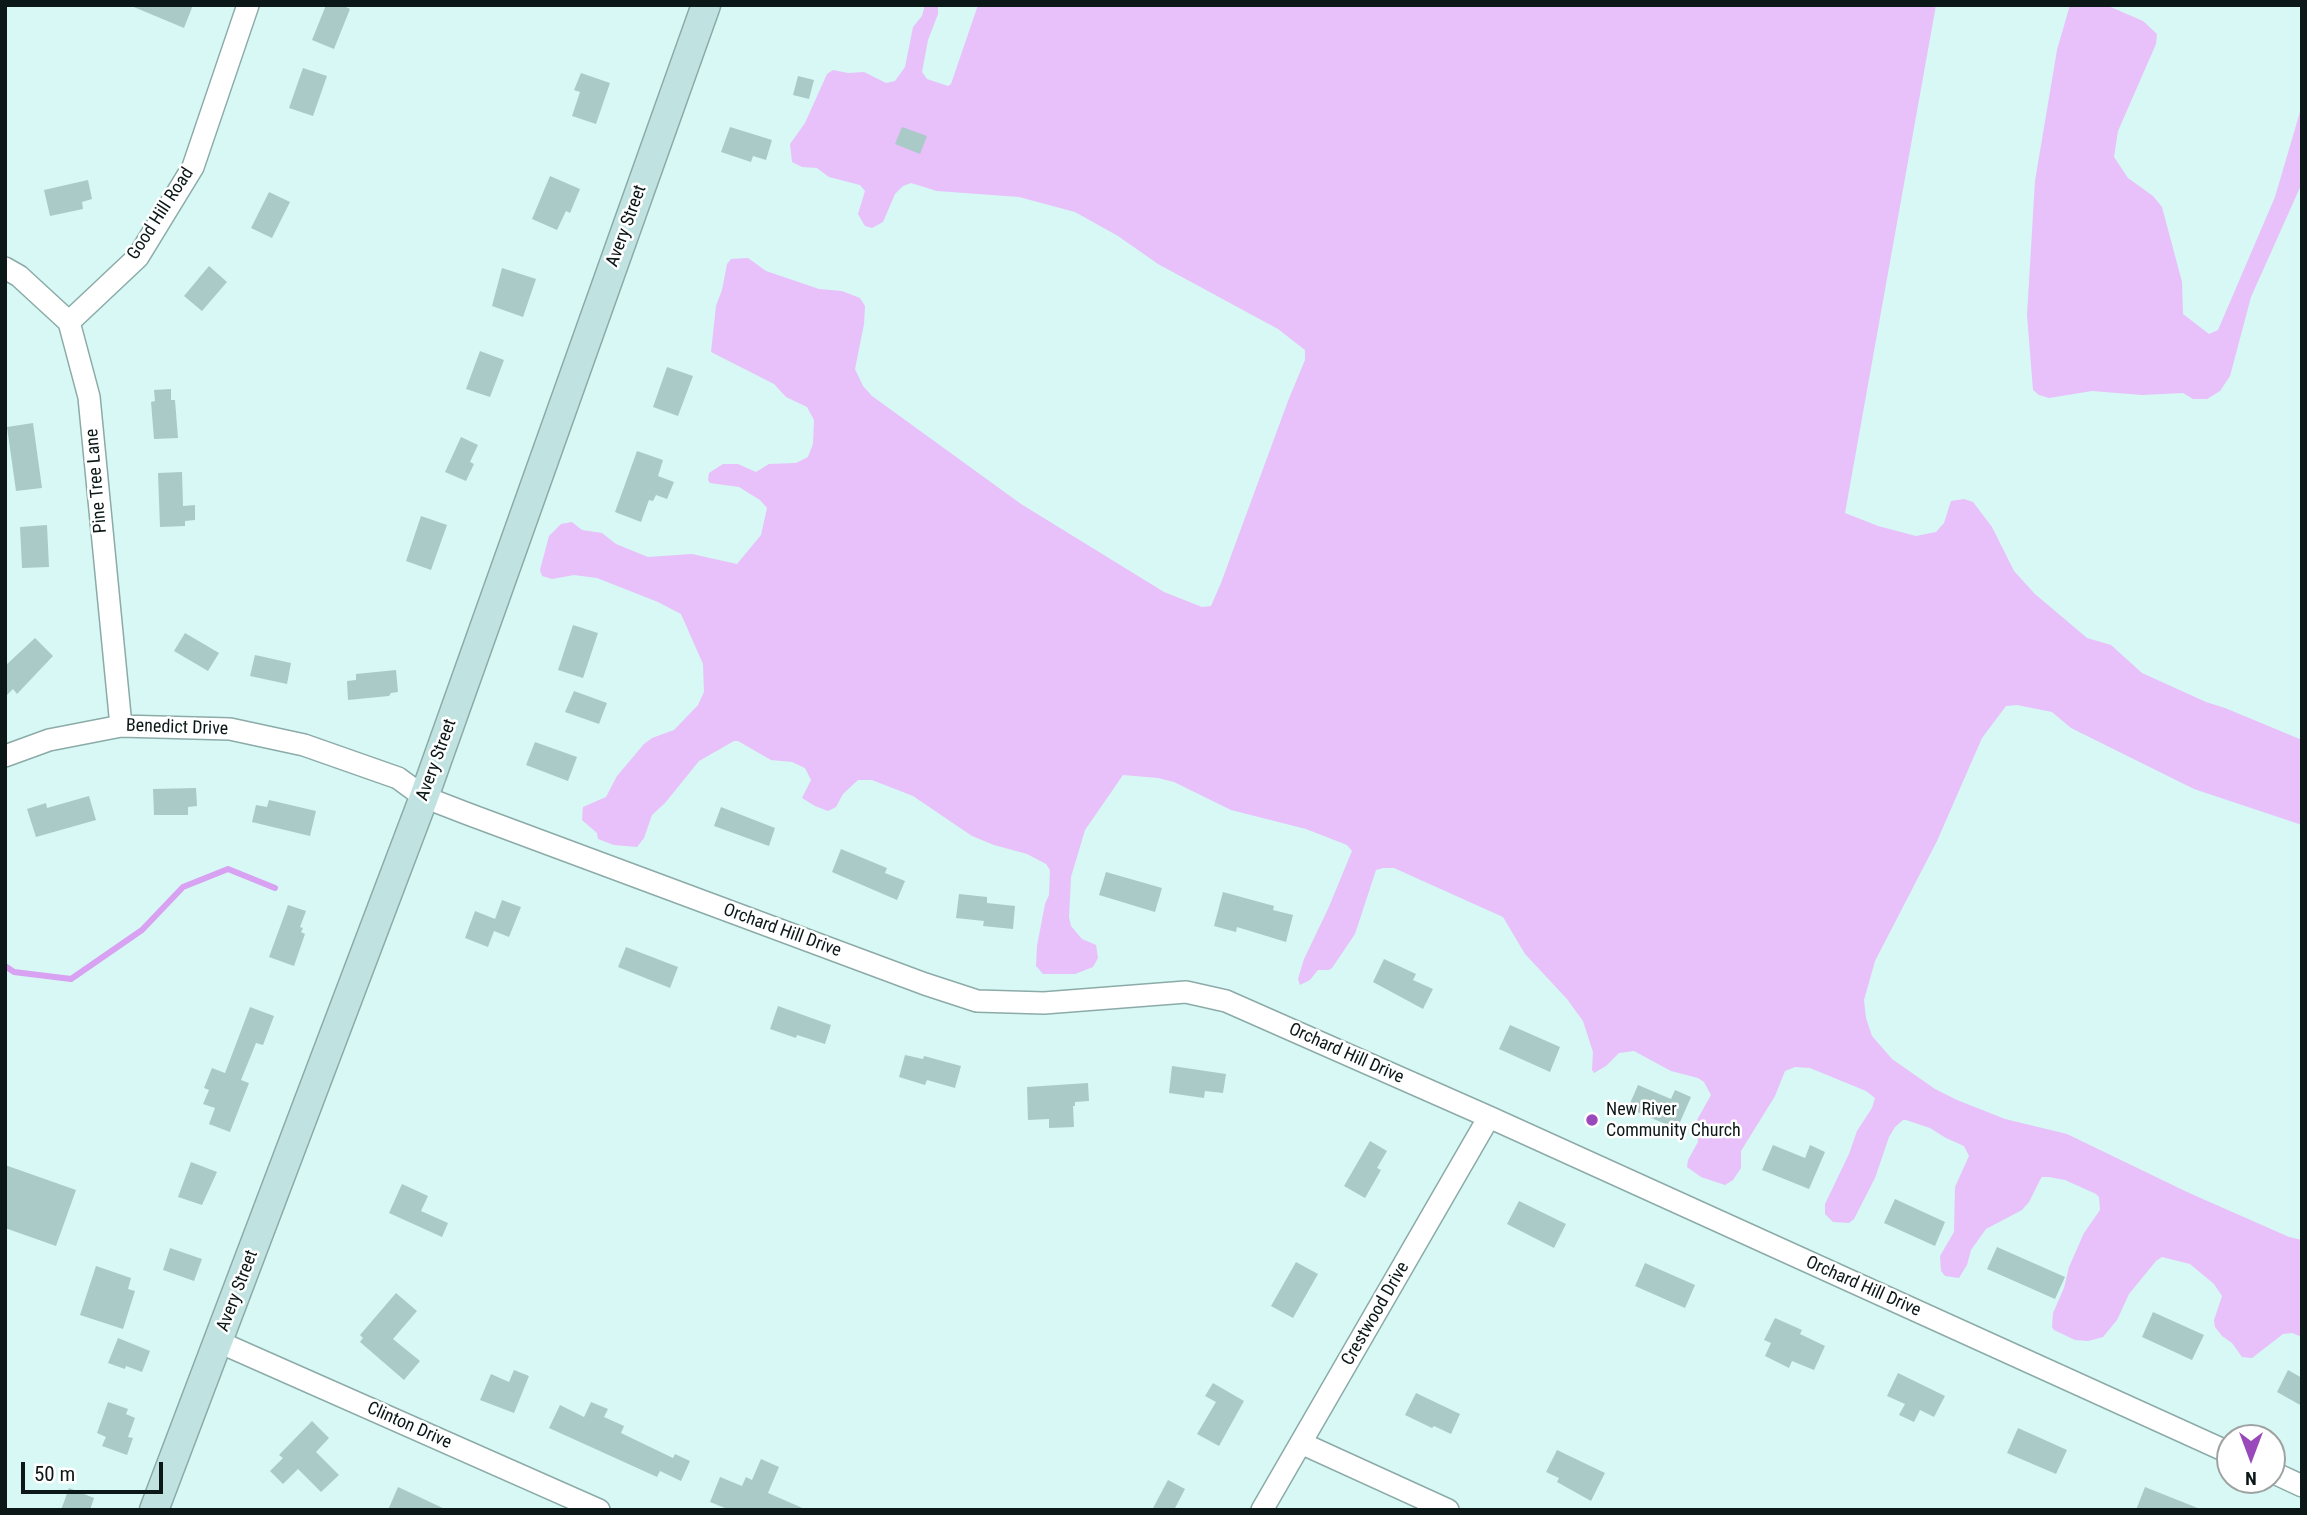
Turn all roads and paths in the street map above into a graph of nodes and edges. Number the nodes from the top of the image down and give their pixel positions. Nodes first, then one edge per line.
1 (248, 5) edge
2 (706, 5) edge
3 (5, 268) edge
4 (69, 322) junction
5 (121, 726) junction
6 (5, 756) edge
7 (424, 797) junction
8 (1489, 1117) junction
9 (219, 1342) junction
10 (1301, 1443) junction
11 (2216, 1447) edge
12 (2286, 1479) edge
13 (2302, 1486) edge
14 (154, 1510) edge
15 (599, 1510) edge
16 (1262, 1510) edge
17 (1448, 1510) edge

1 - 4 street, Good Hill Road
2 - 7 main road, Avery Street
3 - 4 street
4 - 5 street, Pine Tree Lane
5 - 6 street, Benedict Drive
5 - 7 street, Benedict Drive
7 - 8 street, Orchard Hill Drive
7 - 9 main road, Avery Street
8 - 10 street, Crestwood Drive
8 - 11 street, Orchard Hill Drive
9 - 14 main road, Avery Street
9 - 15 street, Clinton Drive
10 - 16 street, Crestwood Drive
10 - 17 street
12 - 13 street

